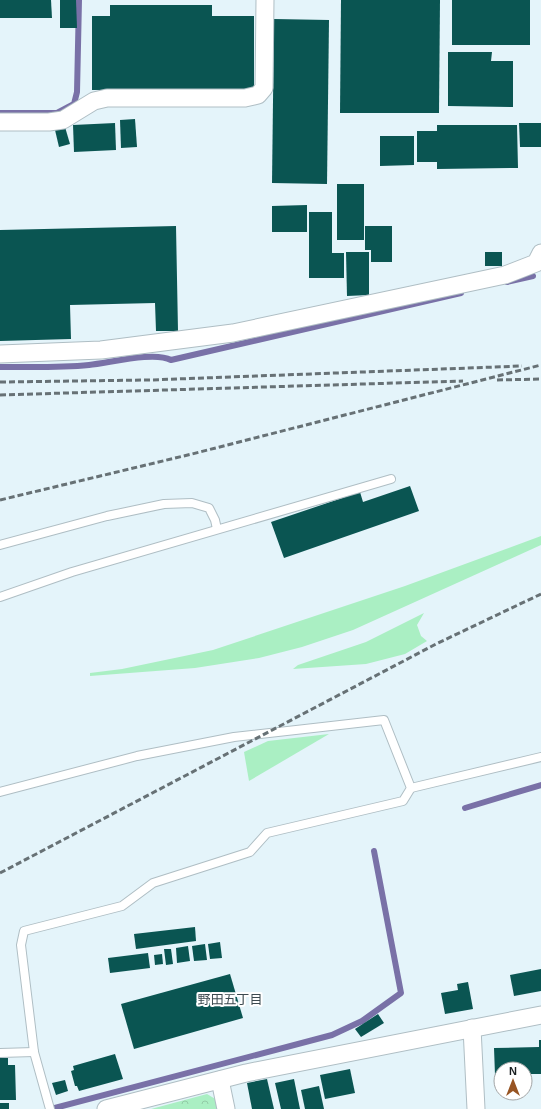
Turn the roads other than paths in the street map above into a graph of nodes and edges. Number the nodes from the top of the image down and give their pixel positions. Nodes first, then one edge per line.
1 (265, 0) edge
2 (0, 122) edge
3 (539, 263) edge
4 (0, 354) edge
5 (391, 479) dead end
6 (217, 529) junction
7 (0, 545) edge
8 (0, 597) edge
9 (541, 757) edge
10 (411, 788) junction
11 (0, 792) edge
12 (541, 1015) edge
13 (472, 1028) junction
14 (34, 1052) junction
15 (0, 1053) edge
16 (220, 1080) junction
17 (49, 1106) edge
18 (106, 1109) edge
19 (226, 1109) edge
20 (476, 1109) edge

1 - 2 street
3 - 4 street
5 - 6 lane
6 - 7 lane
6 - 8 lane
9 - 10 lane
10 - 11 lane
10 - 14 lane
12 - 13 street
13 - 16 street
13 - 20 street
14 - 15 lane
14 - 17 lane
16 - 18 street
16 - 19 street

